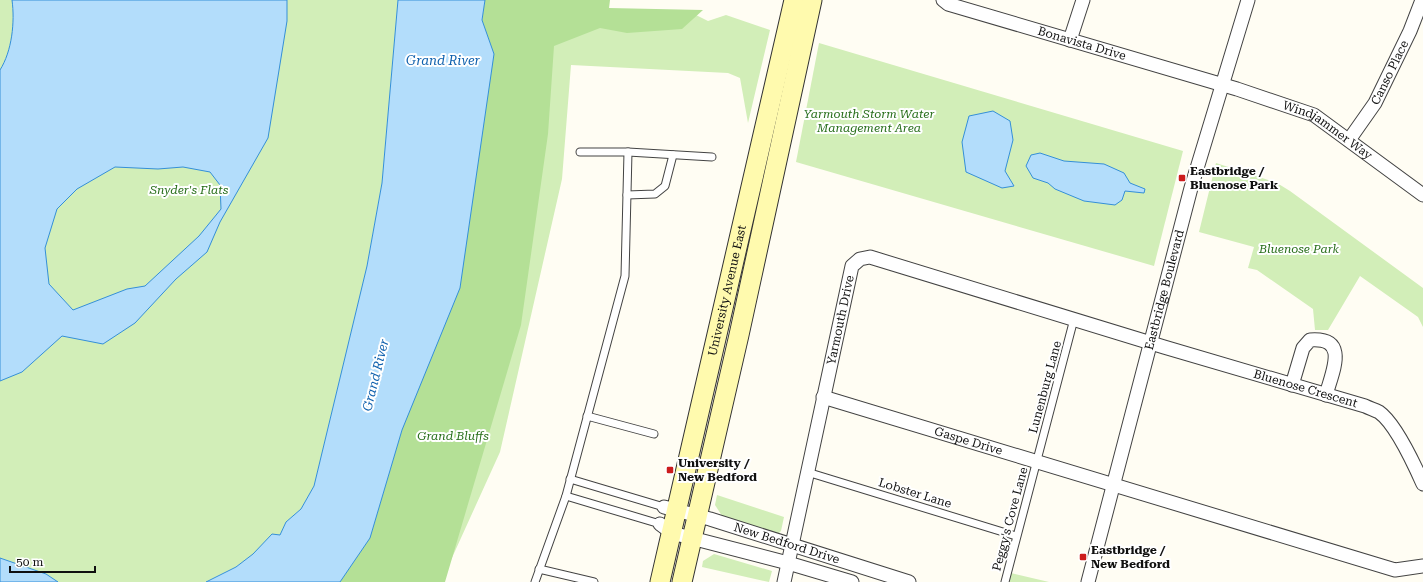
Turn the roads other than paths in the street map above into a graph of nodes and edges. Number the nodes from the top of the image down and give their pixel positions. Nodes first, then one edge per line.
1 (794, 0) edge
2 (812, 0) edge
3 (942, 0) edge
4 (1083, 0) edge
5 (1248, 0) edge
6 (1422, 0) edge
7 (1070, 40) junction
8 (1222, 84) junction
9 (1349, 140) junction
10 (580, 152) dead end
11 (628, 152) junction
12 (673, 155) junction
13 (712, 157) dead end
14 (626, 195) junction
15 (1423, 195) edge
16 (1074, 319) junction
17 (1150, 343) junction
18 (1292, 385) junction
19 (1326, 395) junction
20 (823, 397) junction
21 (587, 416) junction
22 (654, 434) dead end
23 (1037, 462) junction
24 (807, 472) junction
25 (570, 479) junction
26 (1423, 484) edge
27 (1113, 485) junction
28 (566, 496) junction
29 (670, 509) junction
30 (697, 515) junction
31 (666, 528) junction
32 (1016, 536) junction
33 (692, 538) junction
34 (791, 544) junction
35 (788, 563) junction
36 (1423, 566) edge
37 (540, 569) junction
38 (535, 582) edge
39 (594, 582) edge
40 (660, 582) edge
41 (682, 582) edge
42 (784, 582) edge
43 (852, 582) edge
44 (909, 582) edge
45 (1005, 582) edge
46 (1088, 582) edge

1 - 29 main road, University Avenue East
2 - 30 main road, University Avenue East
3 - 7 street, Bonavista Drive
4 - 7 street
5 - 8 street, Eastbridge Boulevard
6 - 9 street, Canso Place
7 - 8 street, Bonavista Drive
8 - 9 street, Windjammer Way
8 - 17 street, Eastbridge Boulevard
9 - 15 street, Windjammer Way
10 - 11 lane
11 - 12 lane
11 - 14 lane
12 - 13 lane
12 - 14 lane
14 - 21 lane
16 - 17 street, Yarmouth Drive
16 - 20 street, Yarmouth Drive
16 - 23 lane, Lunenburg Lane
17 - 18 street, Bluenose Crescent
17 - 27 street, Eastbridge Boulevard
18 - 19 street, Bluenose Crescent
18 - 19 street
19 - 26 street, Bluenose Crescent
20 - 23 street, Gaspe Drive
20 - 24 street, Yarmouth Drive
21 - 22 lane
21 - 25 lane
23 - 27 street, Gaspe Drive
23 - 32 lane, Peggy's Cove Lane
24 - 32 lane, Lobster Lane
24 - 34 street, Yarmouth Drive
25 - 28 lane
25 - 29 lane
27 - 36 street
27 - 46 street, Eastbridge Boulevard
28 - 31 lane
28 - 37 lane
29 - 30 street, New Bedford Drive
29 - 31 main road, University Avenue East
30 - 33 main road, University Avenue East
30 - 34 street, New Bedford Drive
31 - 33 street, New Bedford Drive
31 - 40 main road, University Avenue East
32 - 45 lane, Peggy's Cove Lane
33 - 35 street, New Bedford Drive
33 - 41 main road, University Avenue East
34 - 35 street, Yarmouth Drive
34 - 44 street, New Bedford Drive
35 - 42 street, Yarmouth Drive
35 - 43 street, New Bedford Drive
37 - 38 lane
37 - 39 lane

